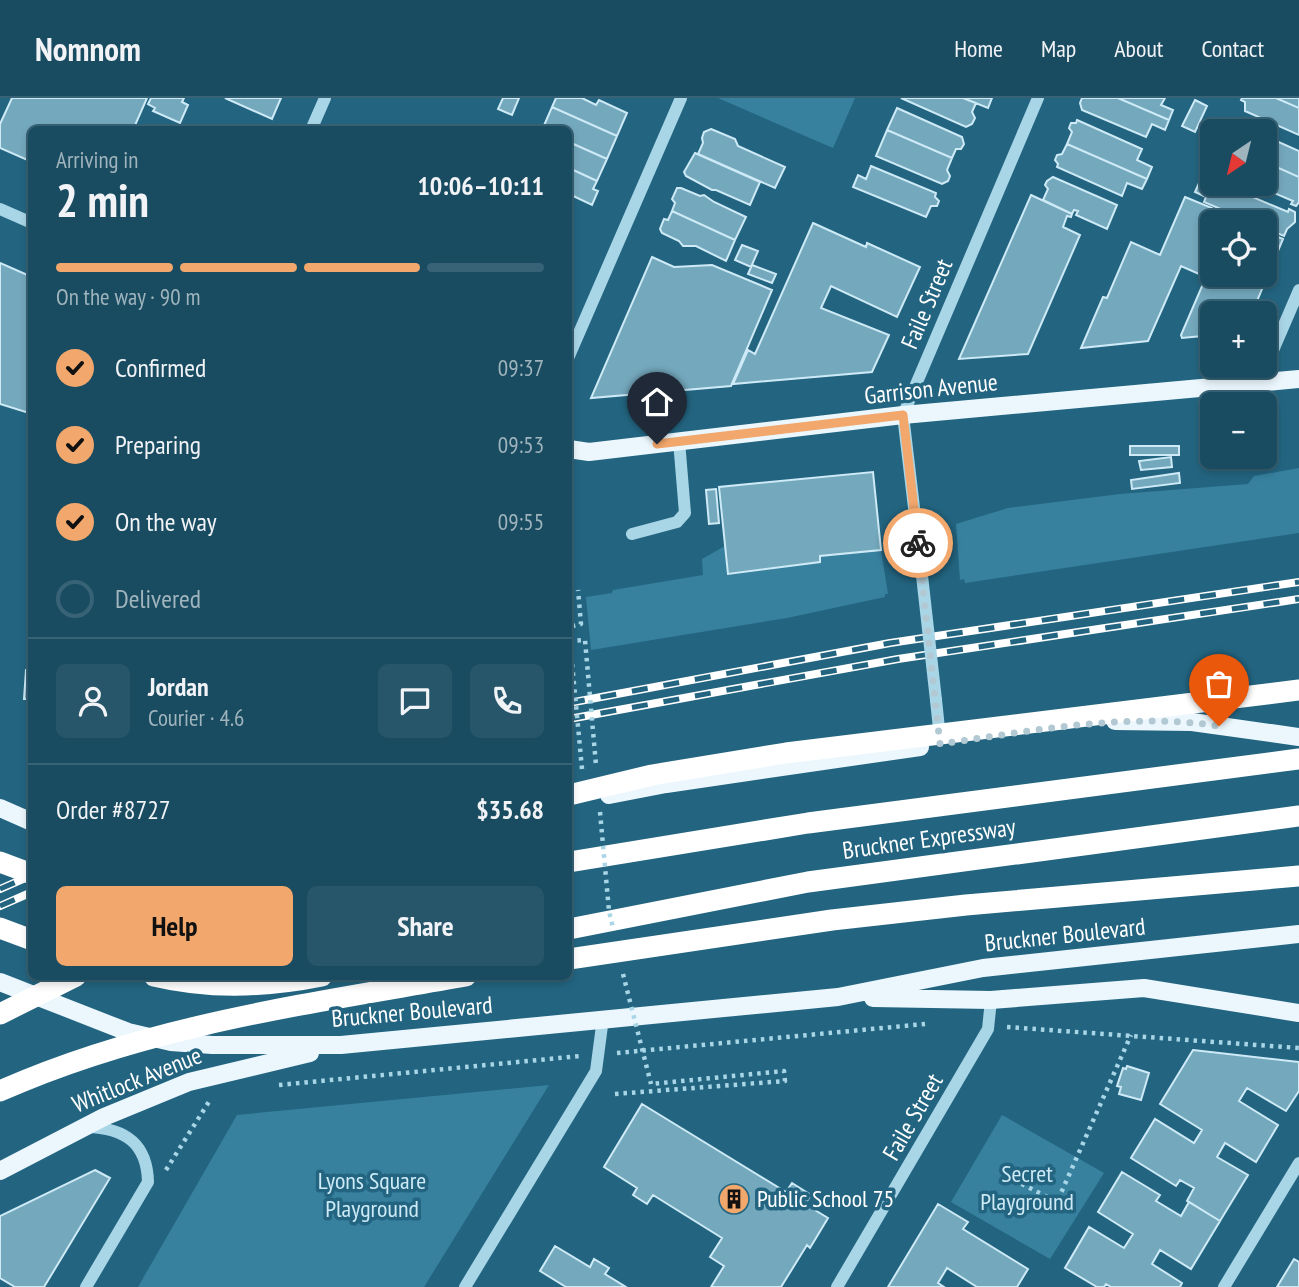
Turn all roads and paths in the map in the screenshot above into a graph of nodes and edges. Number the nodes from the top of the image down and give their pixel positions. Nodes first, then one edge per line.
1 (325, 98) edge
2 (681, 98) edge
3 (1038, 98) edge
4 (313, 126) edge
5 (0, 209) edge
6 (28, 221) edge
7 (1299, 290) edge
8 (572, 349) edge
9 (1299, 379) edge
10 (1259, 383) junction
11 (903, 415) junction
12 (680, 441) junction
13 (572, 449) edge
14 (632, 534) dead end
15 (578, 590) dead end
16 (572, 626) edge
17 (572, 641) edge
18 (572, 661) edge
19 (1299, 690) edge
20 (1299, 737) edge
21 (940, 744) junction
22 (1299, 759) edge
23 (583, 773) dead end
24 (597, 776) dead end
25 (572, 794) edge
26 (572, 802) edge
27 (600, 803) dead end
28 (0, 807) edge
29 (1299, 816) edge
30 (25, 819) edge
31 (0, 862) edge
32 (572, 862) edge
33 (28, 872) edge
34 (1299, 876) edge
35 (0, 928) edge
36 (572, 928) edge
37 (614, 933) dead end
38 (1299, 934) edge
39 (28, 938) edge
40 (572, 959) edge
41 (621, 967) dead end
42 (68, 980) edge
43 (183, 980) edge
44 (295, 980) edge
45 (443, 980) edge
46 (0, 982) edge
47 (838, 997) junction
48 (991, 1000) junction
49 (1299, 1013) edge
50 (0, 1014) edge
51 (603, 1018) junction
52 (927, 1024) dead end
53 (1014, 1026) dead end
54 (1131, 1035) junction
55 (341, 1045) junction
56 (1299, 1048) edge
57 (634, 1052) dead end
58 (565, 1058) dead end
59 (273, 1086) dead end
60 (0, 1091) edge
61 (615, 1094) dead end
62 (212, 1096) dead end
63 (83, 1126) junction
64 (1299, 1163) edge
65 (0, 1171) edge
66 (1013, 1180) dead end
67 (148, 1182) junction
68 (86, 1287) edge
69 (465, 1287) edge
70 (837, 1287) edge
71 (1224, 1287) edge

1 - 4 street
2 - 8 street
3 - 11 street, Faile Street
5 - 6 street
7 - 10 street
9 - 10 main road, Garrison Avenue
10 - 11 main road, Garrison Avenue
11 - 12 main road, Garrison Avenue
11 - 21 street, Faile Street, bridge
12 - 13 main road, Garrison Avenue
12 - 14 street
15 - 16 path
17 - 24 path, bridge
18 - 23 path, bridge
19 - 25 highway, bridge
20 - 21 main road
21 - 26 main road
22 - 32 highway, Bruckner Expressway
27 - 37 path, bridge
28 - 30 main road
29 - 36 highway, Bruckner Expressway
31 - 33 highway
34 - 40 highway, bridge
35 - 39 highway
38 - 47 main road, Bruckner Boulevard
41 - 61 path, bridge
42 - 50 highway, bridge
43 - 44 highway
45 - 60 highway, bridge
46 - 55 main road, Bruckner Boulevard
47 - 48 main road, Bruckner Boulevard
47 - 51 main road, Bruckner Boulevard
48 - 49 main road, Bruckner Boulevard
48 - 70 street, Faile Street
51 - 55 main road, Bruckner Boulevard
51 - 69 street
52 - 57 path
53 - 54 path
54 - 56 path
54 - 66 path
55 - 63 main road, Whitlock Avenue
58 - 59 path
62 - 67 path
63 - 65 main road, Whitlock Avenue
63 - 67 street
64 - 71 street
67 - 68 street

